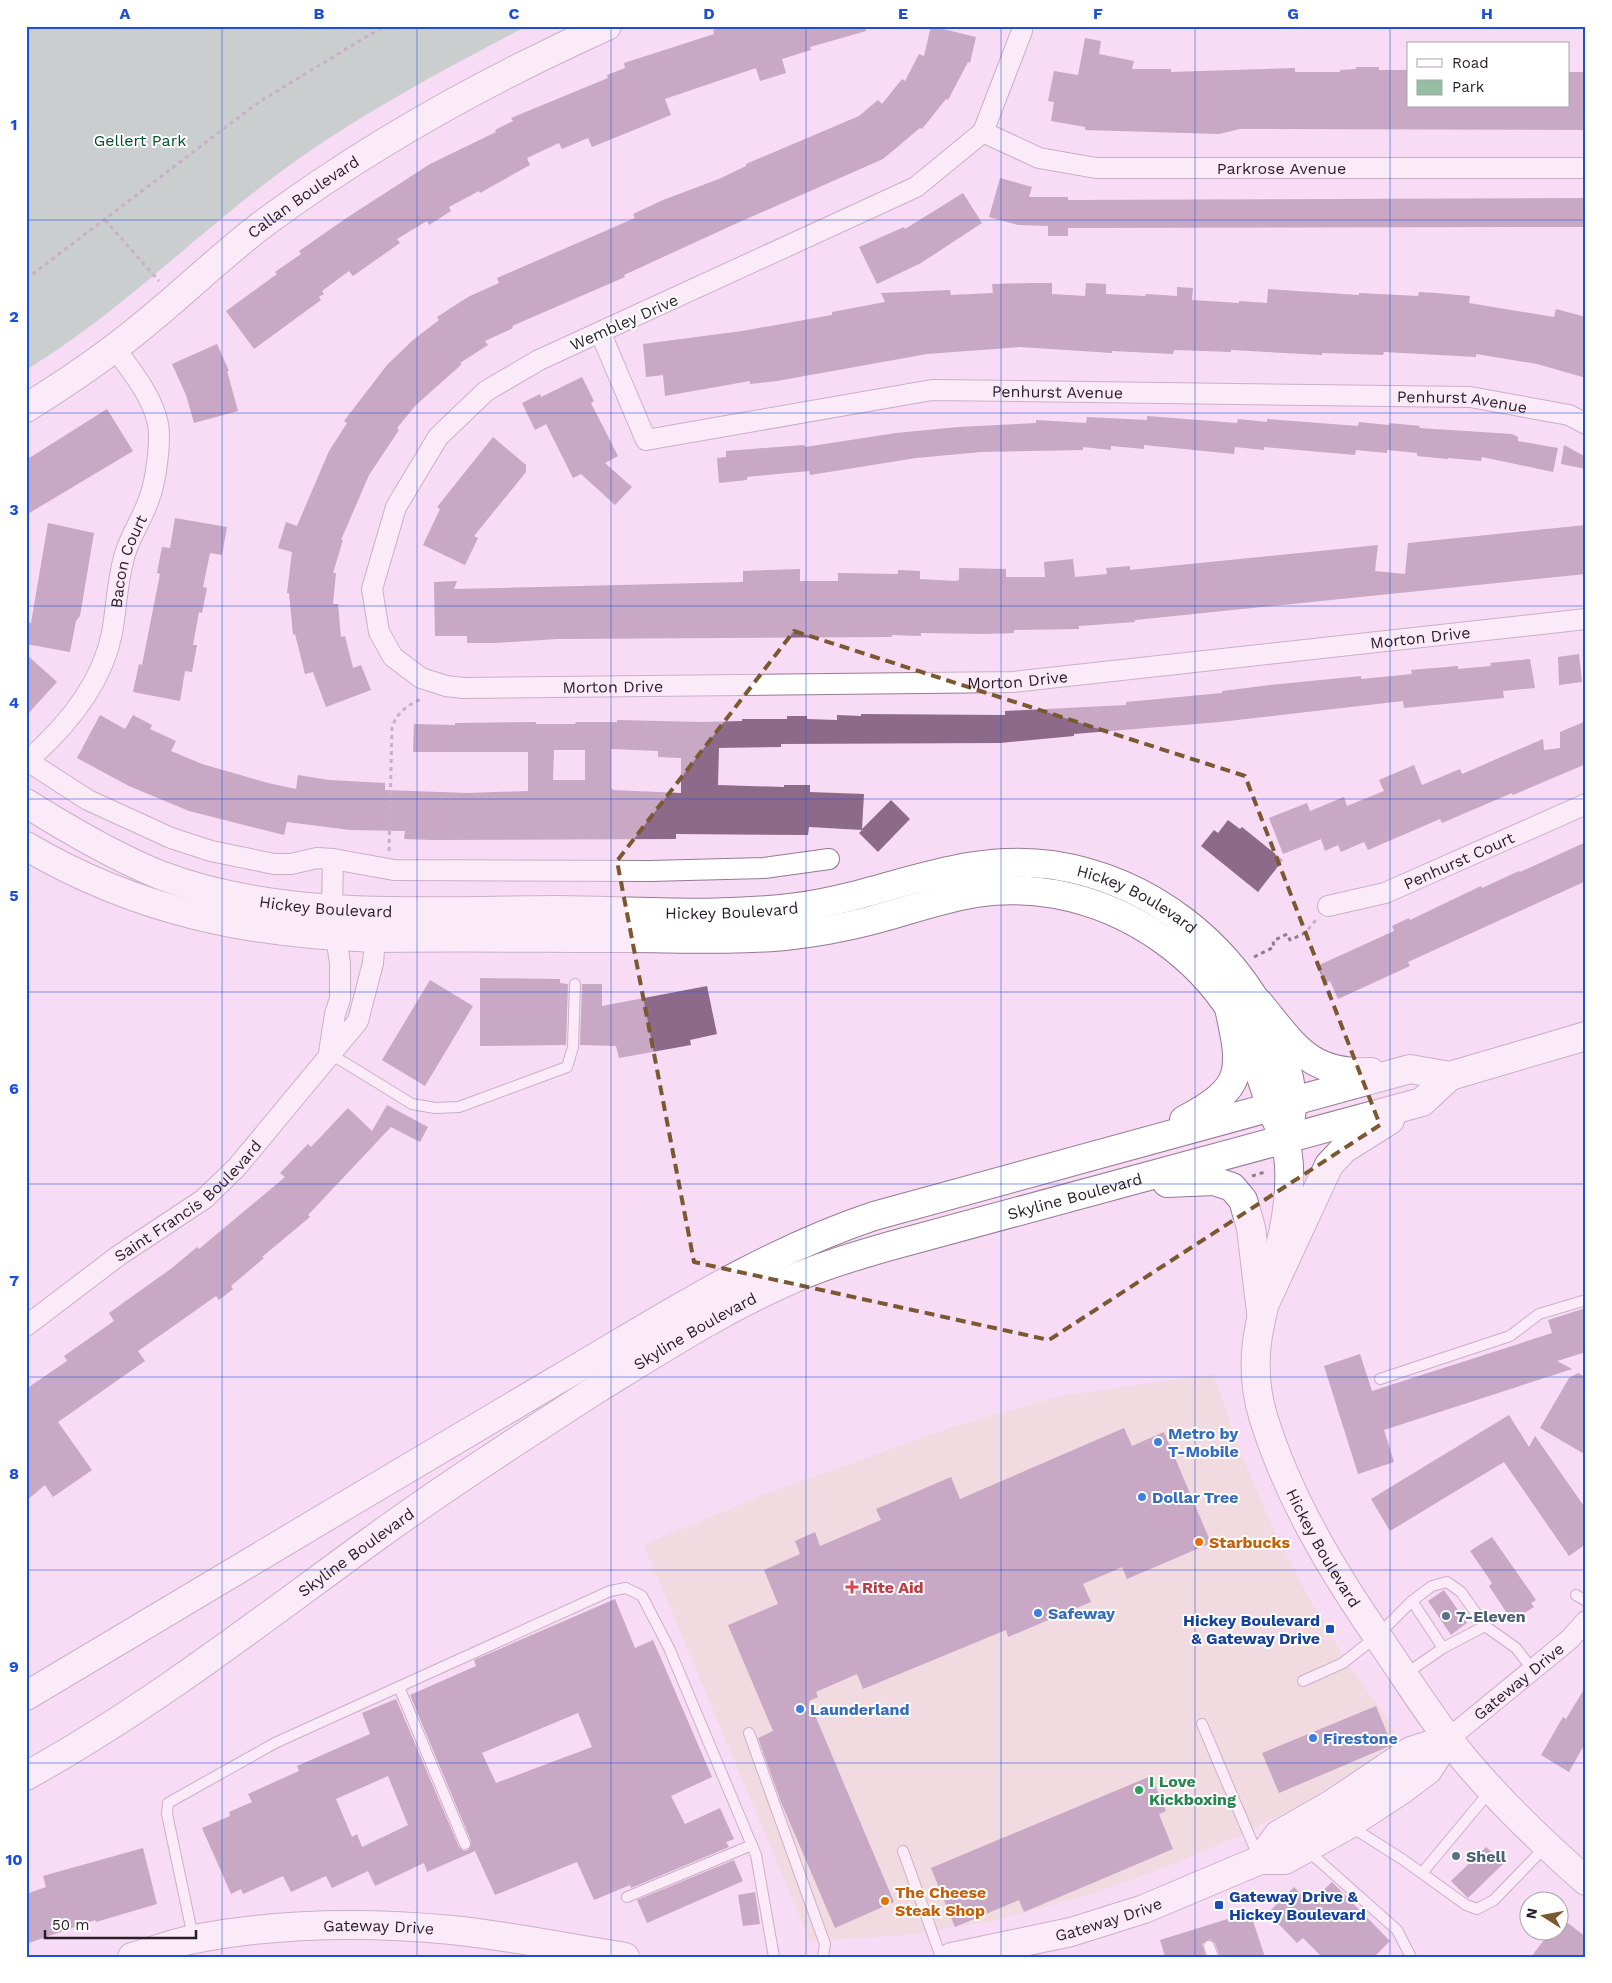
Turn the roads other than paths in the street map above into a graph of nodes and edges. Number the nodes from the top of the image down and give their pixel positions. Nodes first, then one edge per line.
1 (607, 26) edge
2 (1022, 26) edge
3 (983, 132) junction
4 (1586, 168) edge
5 (601, 334) junction
6 (115, 348) junction
7 (26, 408) edge
8 (1586, 424) edge
9 (1586, 619) edge
10 (446, 686) joint
11 (27, 761) edge
12 (26, 803) edge
13 (1586, 804) edge
14 (26, 846) edge
15 (333, 859) junction
16 (829, 859) dead end
17 (1328, 906) road end
18 (332, 909) junction
19 (335, 936) junction
20 (375, 938) junction
21 (576, 984) dead end
22 (1258, 1002) junction
23 (1229, 1008) junction
24 (1586, 1036) edge
25 (329, 1054) junction
26 (1410, 1069) junction
27 (1450, 1076) junction
28 (1422, 1102) junction
29 (1281, 1104) junction
30 (1285, 1139) junction
31 (1146, 1141) junction
32 (1108, 1187) junction
33 (1586, 1300) edge
34 (1261, 1312) junction
35 (26, 1326) edge
36 (1380, 1379) dead end
37 (1576, 1595) dead end
38 (1586, 1600) edge
39 (1412, 1601) junction
40 (1586, 1621) edge
41 (1485, 1626) junction
42 (1377, 1636) junction
43 (1444, 1648) junction
44 (1533, 1670) junction
45 (1404, 1676) junction
46 (1303, 1681) dead end
47 (399, 1687) junction
48 (26, 1696) edge
49 (1202, 1724) dead end
50 (749, 1733) dead end
51 (1448, 1739) junction
52 (26, 1776) edge
53 (1491, 1789) junction
54 (1348, 1825) junction
55 (465, 1844) dead end
56 (752, 1845) junction
57 (1547, 1845) junction
58 (1306, 1849) junction
59 (903, 1852) dead end
60 (1260, 1860) junction
61 (1422, 1873) junction
62 (1586, 1881) edge
63 (627, 1897) dead end
64 (193, 1939) junction
65 (1209, 1946) dead end
66 (132, 1957) edge
67 (625, 1957) edge
68 (774, 1957) edge
69 (823, 1957) edge
70 (941, 1957) edge
71 (952, 1957) edge
72 (1212, 1957) edge
73 (1411, 1957) edge

1 - 6 main road, Callan Boulevard
2 - 3 street, Wembley Drive
3 - 4 street, Parkrose Avenue
3 - 5 street, Wembley Drive
5 - 8 street, Penhurst Avenue
5 - 10 street, Wembley Drive
6 - 7 main road, Callan Boulevard
6 - 11 street, Bacon Court
9 - 10 street, Morton Drive
11 - 15 street
12 - 18 main road, Hickey Boulevard
13 - 17 street, Penhurst Court
14 - 19 main road, Hickey Boulevard
15 - 16 street
15 - 18 street
18 - 19 street
18 - 20 street
18 - 22 main road, Hickey Boulevard
19 - 20 main road, Hickey Boulevard
19 - 25 street
20 - 23 main road, Hickey Boulevard
20 - 25 street, Saint Francis Boulevard
21 - 25 lane
22 - 26 main road
22 - 29 main road, Hickey Boulevard
23 - 29 main road, Hickey Boulevard
23 - 31 main road
24 - 27 main road, Skyline Boulevard
25 - 35 street, Saint Francis Boulevard
26 - 27 main road, Skyline Boulevard
26 - 29 main road, Skyline Boulevard
27 - 28 main road, Skyline Boulevard
28 - 30 main road, Skyline Boulevard
28 - 34 main road
29 - 30 main road, Hickey Boulevard
29 - 31 main road, Skyline Boulevard
30 - 32 main road, Skyline Boulevard
30 - 34 main road, Hickey Boulevard
31 - 48 main road, Skyline Boulevard
32 - 34 main road
32 - 52 main road, Skyline Boulevard
33 - 36 lane
34 - 42 main road, Hickey Boulevard
37 - 38 lane
39 - 41 lane
39 - 42 lane
39 - 43 lane
40 - 44 street, Gateway Drive
41 - 43 lane
41 - 44 lane
42 - 45 main road, Hickey Boulevard
42 - 46 lane
43 - 45 lane
44 - 51 street, Gateway Drive
45 - 51 main road, Hickey Boulevard
47 - 55 lane
47 - 56 lane
47 - 64 lane
49 - 60 lane
50 - 69 lane
51 - 53 main road, Hickey Boulevard
51 - 54 main road, Gateway Drive
51 - 60 main road, Gateway Drive
53 - 57 main road, Hickey Boulevard
53 - 61 lane
54 - 58 main road, Gateway Drive
54 - 61 lane
56 - 63 lane
56 - 68 lane
57 - 61 lane
57 - 62 main road, Hickey Boulevard
58 - 60 main road, Gateway Drive
58 - 73 lane
59 - 70 lane
60 - 71 main road, Gateway Drive
64 - 66 main road, Gateway Drive
64 - 67 main road, Gateway Drive
65 - 72 lane

